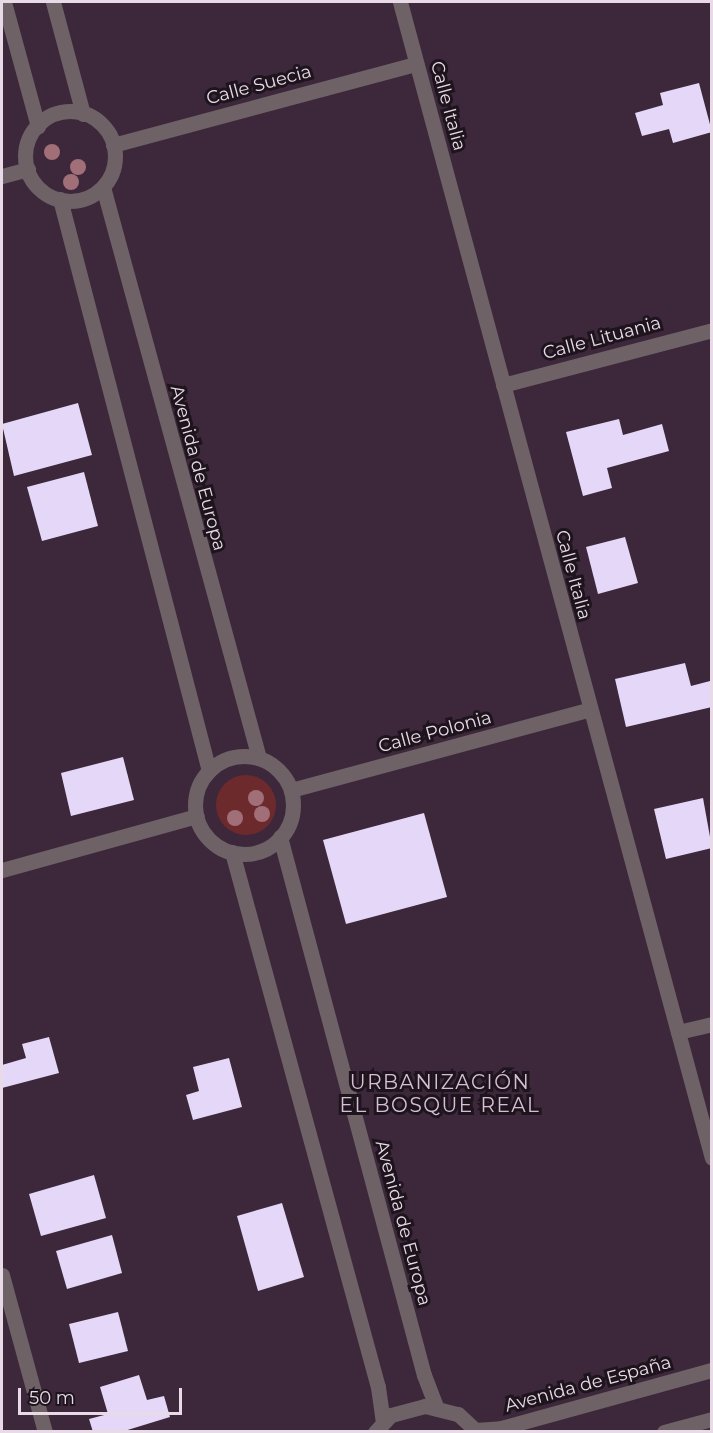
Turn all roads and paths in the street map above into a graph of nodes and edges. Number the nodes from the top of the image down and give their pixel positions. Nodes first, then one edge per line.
1 (4, 2) edge
2 (53, 2) edge
3 (400, 2) edge
4 (416, 63) junction
5 (83, 114) junction
6 (38, 126) junction
7 (113, 145) junction
8 (28, 169) junction
9 (2, 176) edge
10 (103, 187) junction
11 (60, 199) junction
12 (711, 330) edge
13 (503, 385) junction
14 (588, 710) junction
15 (259, 758) junction
16 (209, 771) junction
17 (291, 790) junction
18 (197, 816) junction
19 (280, 837) junction
20 (232, 852) junction
21 (2, 870) edge
22 (711, 1024) edge
23 (678, 1032) junction
24 (711, 1158) edge
25 (2, 1275) edge
26 (711, 1370) edge
27 (437, 1409) junction
28 (711, 1419) edge
29 (379, 1427) edge
30 (45, 1431) edge
31 (476, 1431) edge
32 (664, 1431) edge

1 - 6 street
2 - 5 street
3 - 4 street, Calle Italia
4 - 7 street, Calle Suecia
4 - 13 street, Calle Italia
5 - 6 street
5 - 7 street
6 - 8 street
7 - 10 street
8 - 9 street
8 - 11 street
10 - 11 street
10 - 15 street, Avenida de Europa
11 - 16 street
12 - 13 street, Calle Lituania
13 - 14 street, Calle Italia
14 - 17 street, Calle Polonia
14 - 23 street, Calle Italia
15 - 16 street
15 - 17 street
16 - 18 street
17 - 19 street
18 - 20 street
18 - 21 street
19 - 20 street
19 - 27 street, Avenida de Europa
20 - 29 street
22 - 23 street
23 - 24 street, Calle Italia
25 - 30 street
26 - 31 street, Avenida de España
27 - 29 street
27 - 31 street
28 - 32 street

